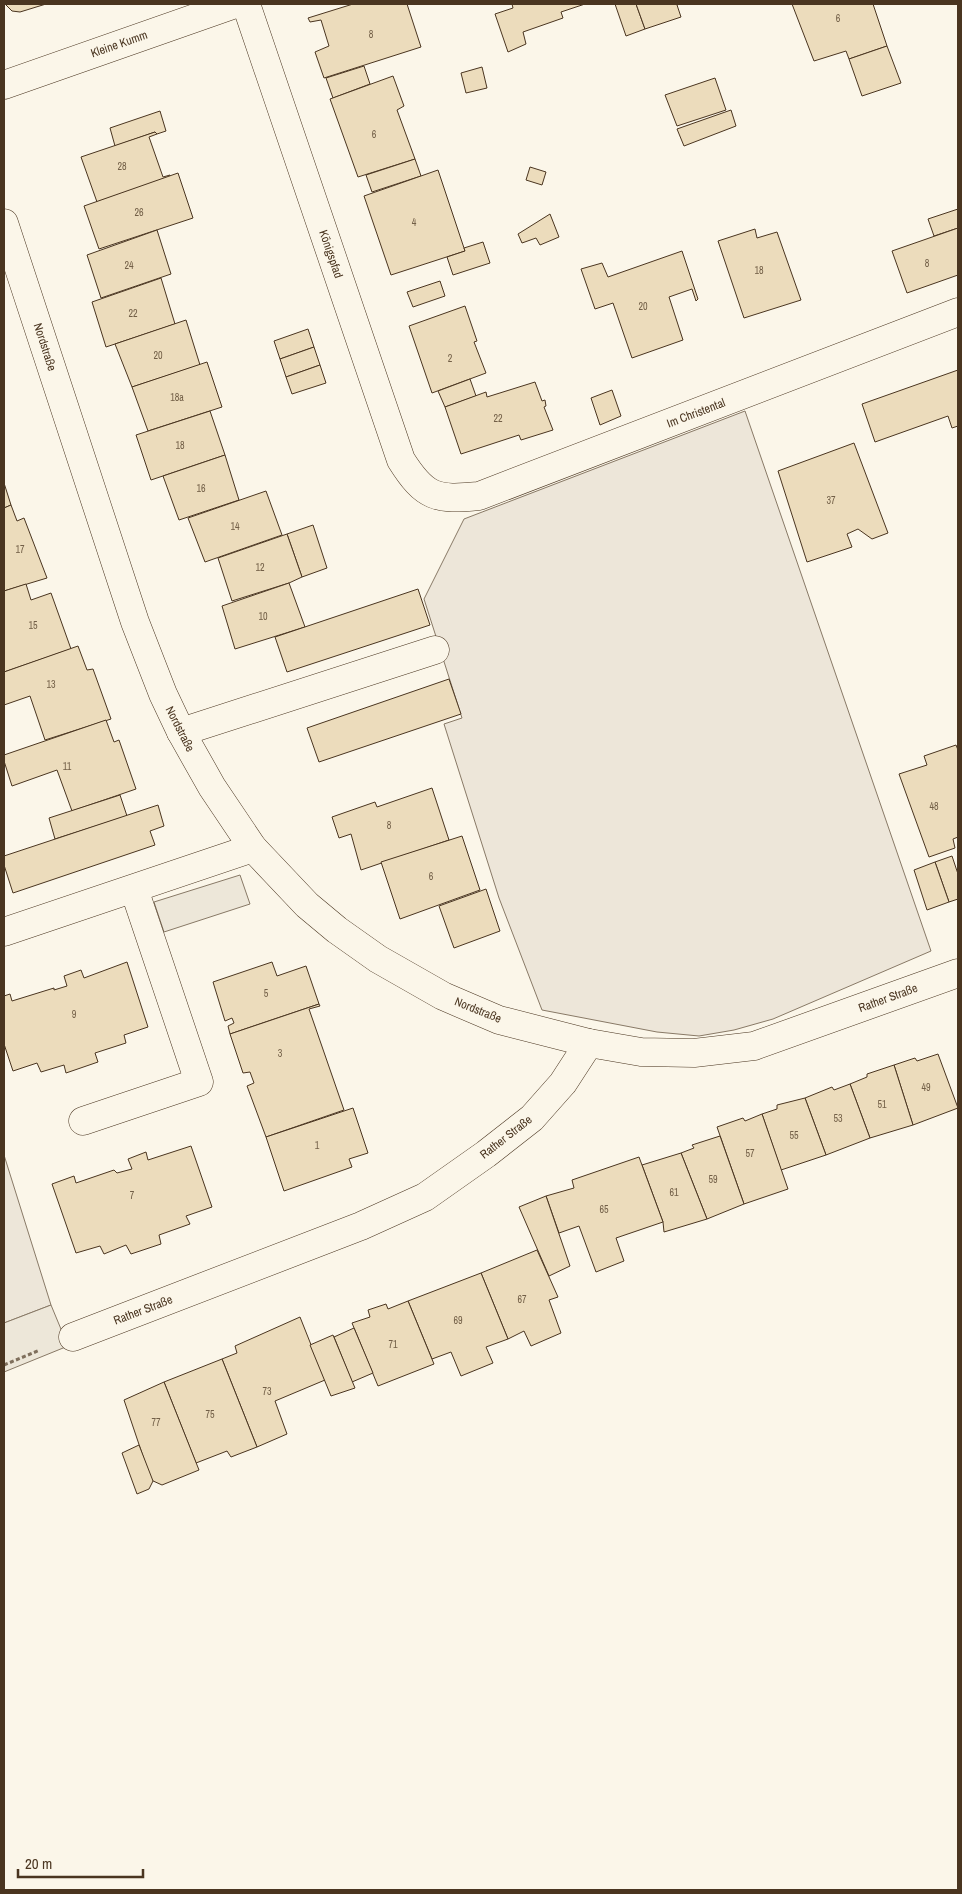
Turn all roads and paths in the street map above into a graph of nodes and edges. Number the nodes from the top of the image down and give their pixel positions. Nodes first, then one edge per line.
1 (235, 4) edge
2 (246, 4) edge
3 (4, 85) edge
4 (4, 223) edge
5 (958, 312) edge
6 (431, 494) joint
7 (435, 650) dead end
8 (181, 732) junction
9 (253, 848) junction
10 (134, 889) junction
11 (4, 932) edge
12 (958, 973) edge
13 (589, 1043) junction
14 (82, 1121) dead end
15 (73, 1337) dead end

1 - 3 street, Kleine Kumm
2 - 6 street, Königspfad
4 - 8 street, Nordstraße
5 - 6 street, Im Christental
7 - 8 street
8 - 9 street, Nordstraße
9 - 10 street
9 - 13 street, Nordstraße
10 - 11 street
10 - 14 street
12 - 13 street, Rather Straße
13 - 15 street, Rather Straße

